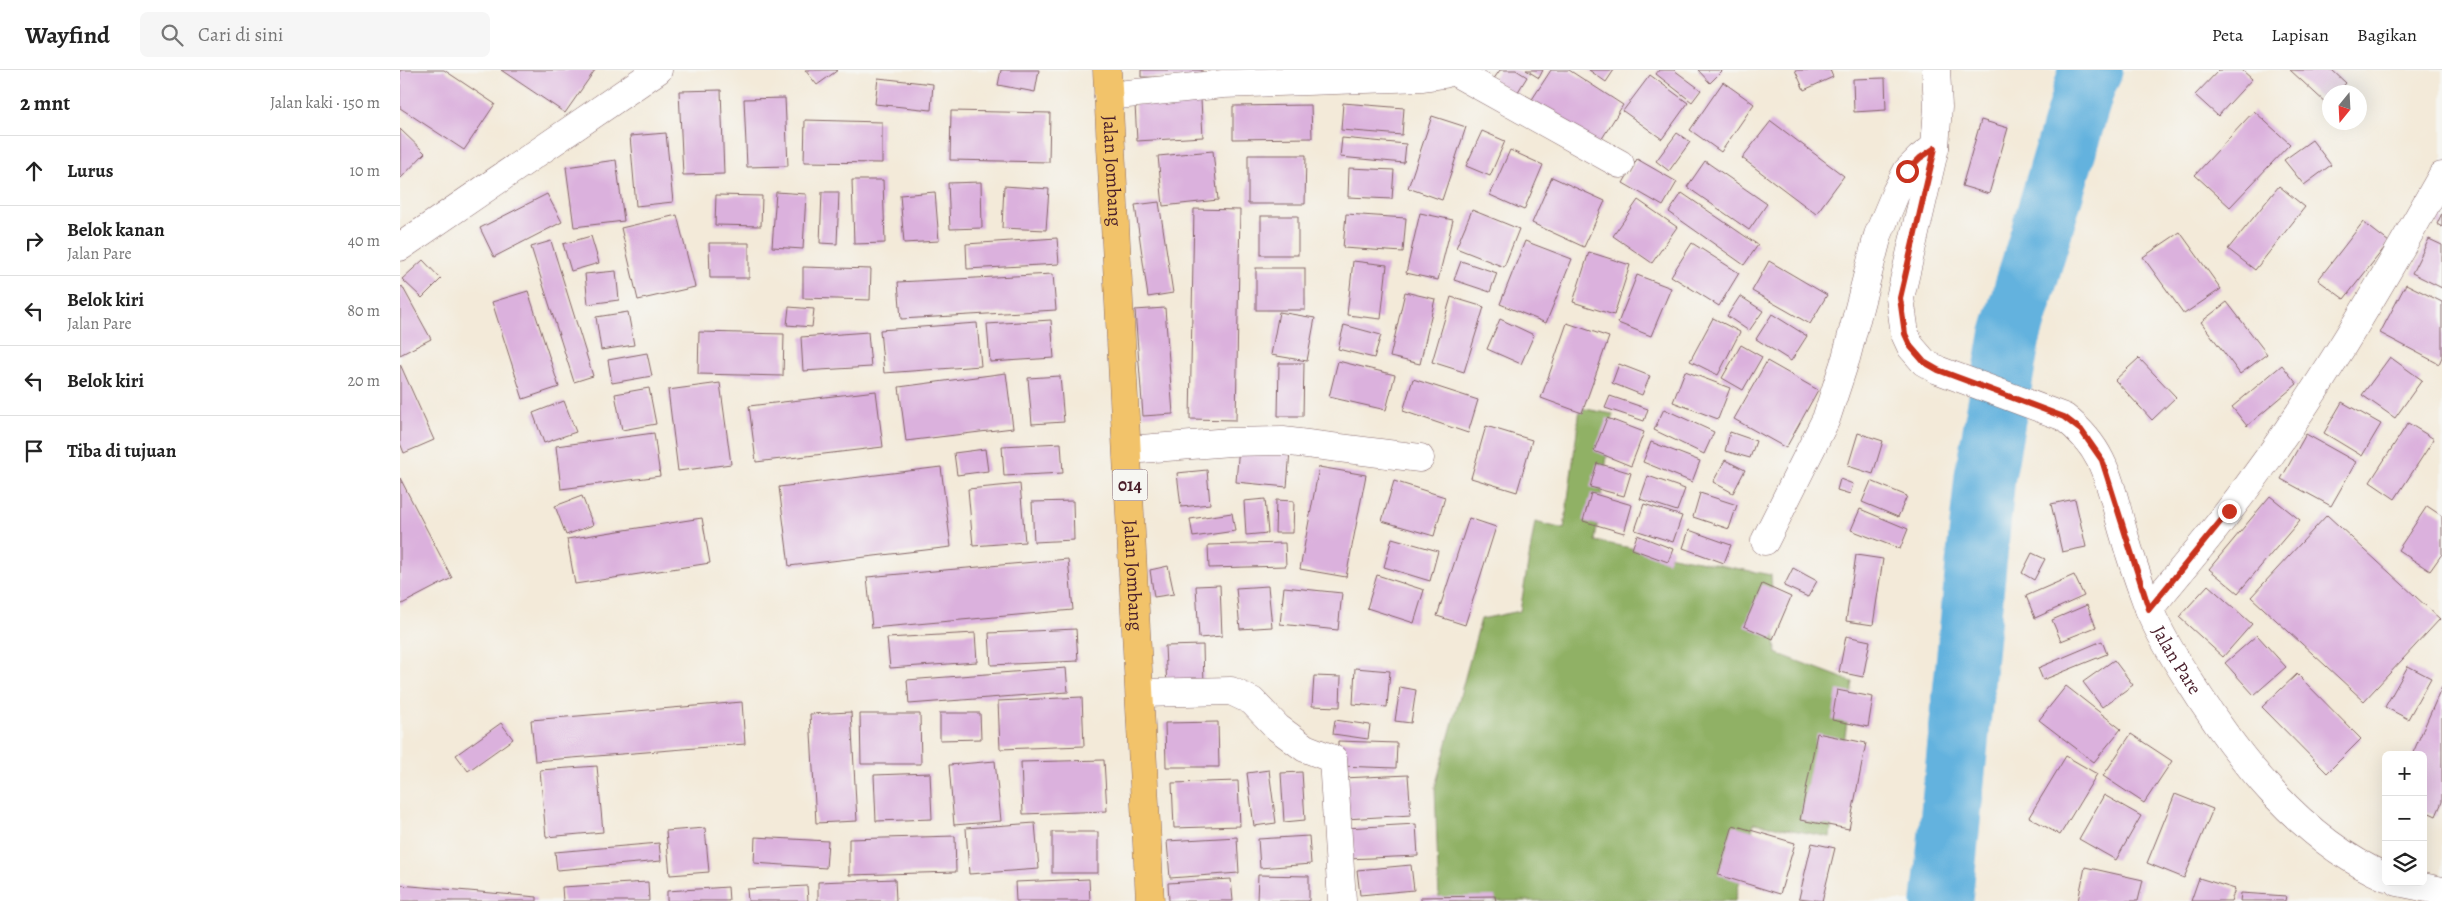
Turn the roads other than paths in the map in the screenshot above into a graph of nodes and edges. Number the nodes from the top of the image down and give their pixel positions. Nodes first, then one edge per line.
1 (658, 70) edge
2 (1454, 70) edge
3 (1936, 70) edge
4 (1107, 83) edge
5 (1935, 148) junction
6 (1620, 164) dead end
7 (2442, 176) edge
8 (400, 247) edge
9 (1128, 450) junction
10 (1420, 458) dead end
11 (1765, 541) dead end
12 (2149, 609) junction
13 (1140, 694) junction
14 (2382, 875) edge
15 (2418, 886) edge
16 (2442, 891) edge
17 (1150, 901) edge
18 (1342, 901) edge

1 - 8 street
2 - 4 street
2 - 6 street
3 - 5 street, Jalan Pare
4 - 9 main road, Jalan Jombang / 014
5 - 11 street
5 - 12 street, Jalan Pare
7 - 12 street
9 - 10 street
9 - 13 main road, Jalan Jombang / 014
12 - 14 street, Jalan Pare
13 - 17 main road, Jalan Jombang / 014
13 - 18 street
15 - 16 street

